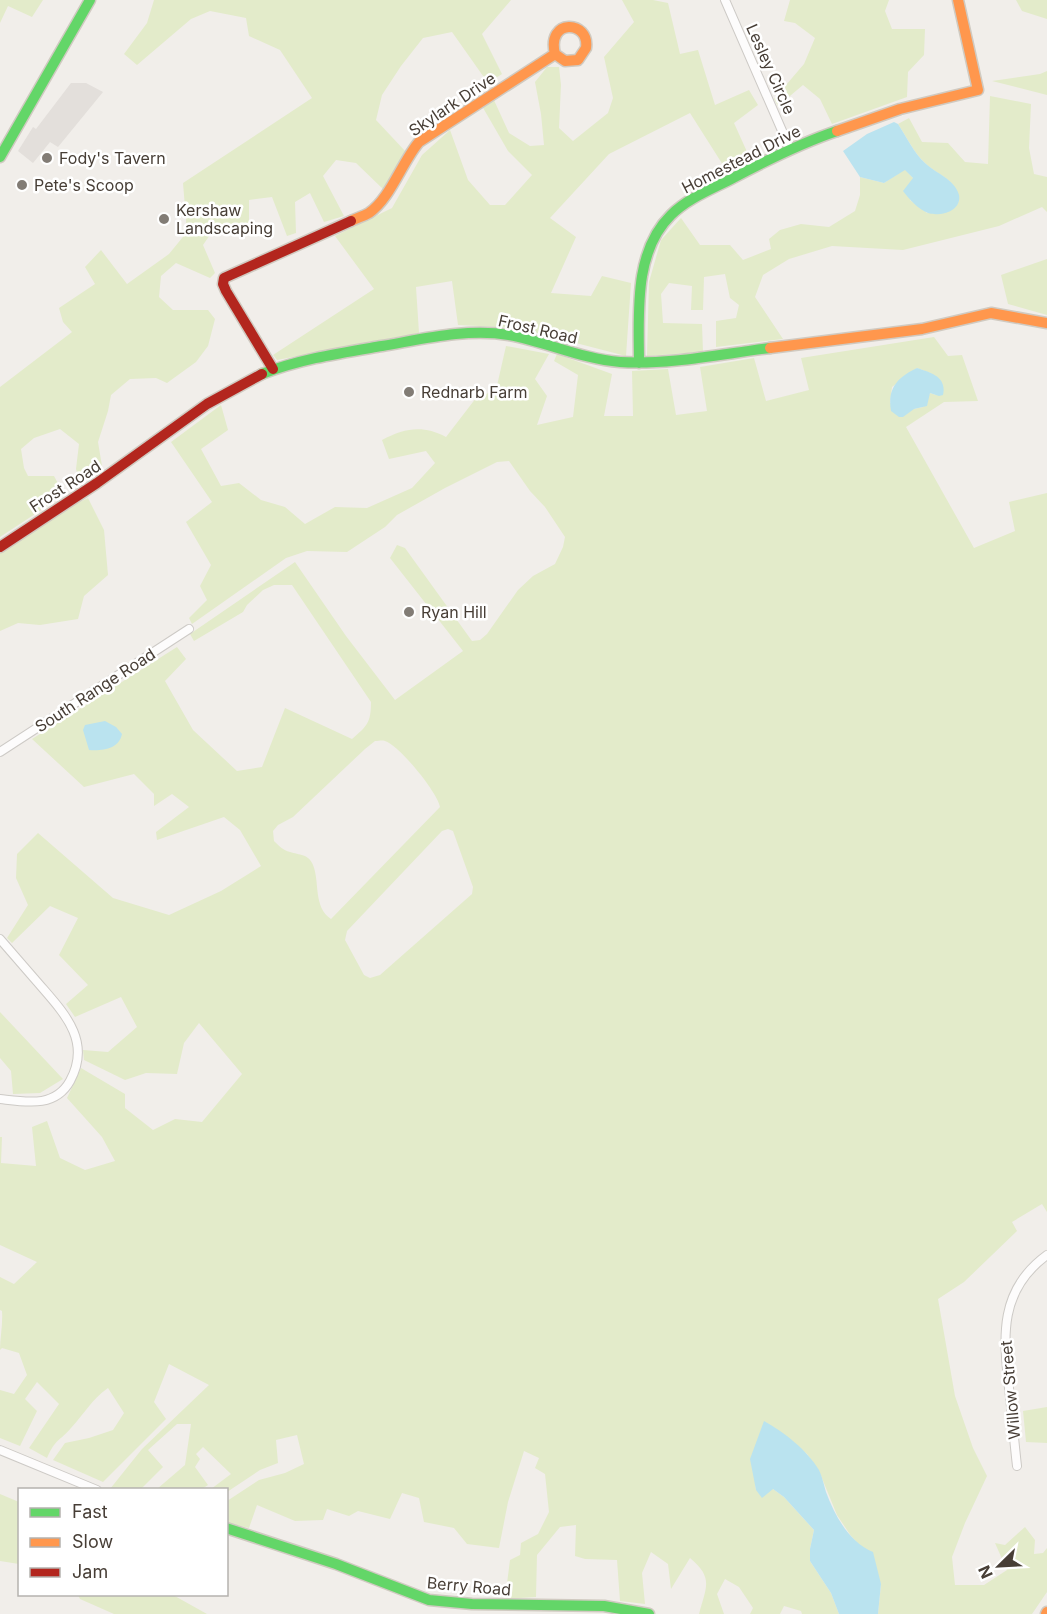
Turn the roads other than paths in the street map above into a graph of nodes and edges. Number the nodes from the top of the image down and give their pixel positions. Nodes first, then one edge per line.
1 (90, 0) edge
2 (725, 0) edge
3 (958, 0) edge
4 (555, 54) dead end
5 (790, 149) junction
6 (0, 157) edge
7 (1047, 323) edge
8 (639, 363) junction
9 (273, 369) junction
10 (0, 547) edge
11 (189, 629) dead end
12 (0, 752) edge
13 (0, 939) edge
14 (0, 1098) edge
15 (1047, 1255) edge
16 (0, 1450) edge
17 (1017, 1467) dead end
18 (92, 1488) edge
19 (228, 1529) edge
20 (649, 1614) edge

1 - 6 street
2 - 5 street, Lesley Circle
3 - 5 street, Homestead Drive
4 - 9 street, Skylark Drive
5 - 8 street, Homestead Drive
7 - 8 street, Frost Road
8 - 9 street, Frost Road
9 - 10 street, Frost Road
11 - 12 street, South Range Road
13 - 14 street
15 - 17 street, Willow Street
16 - 18 street
19 - 20 street, Berry Road

